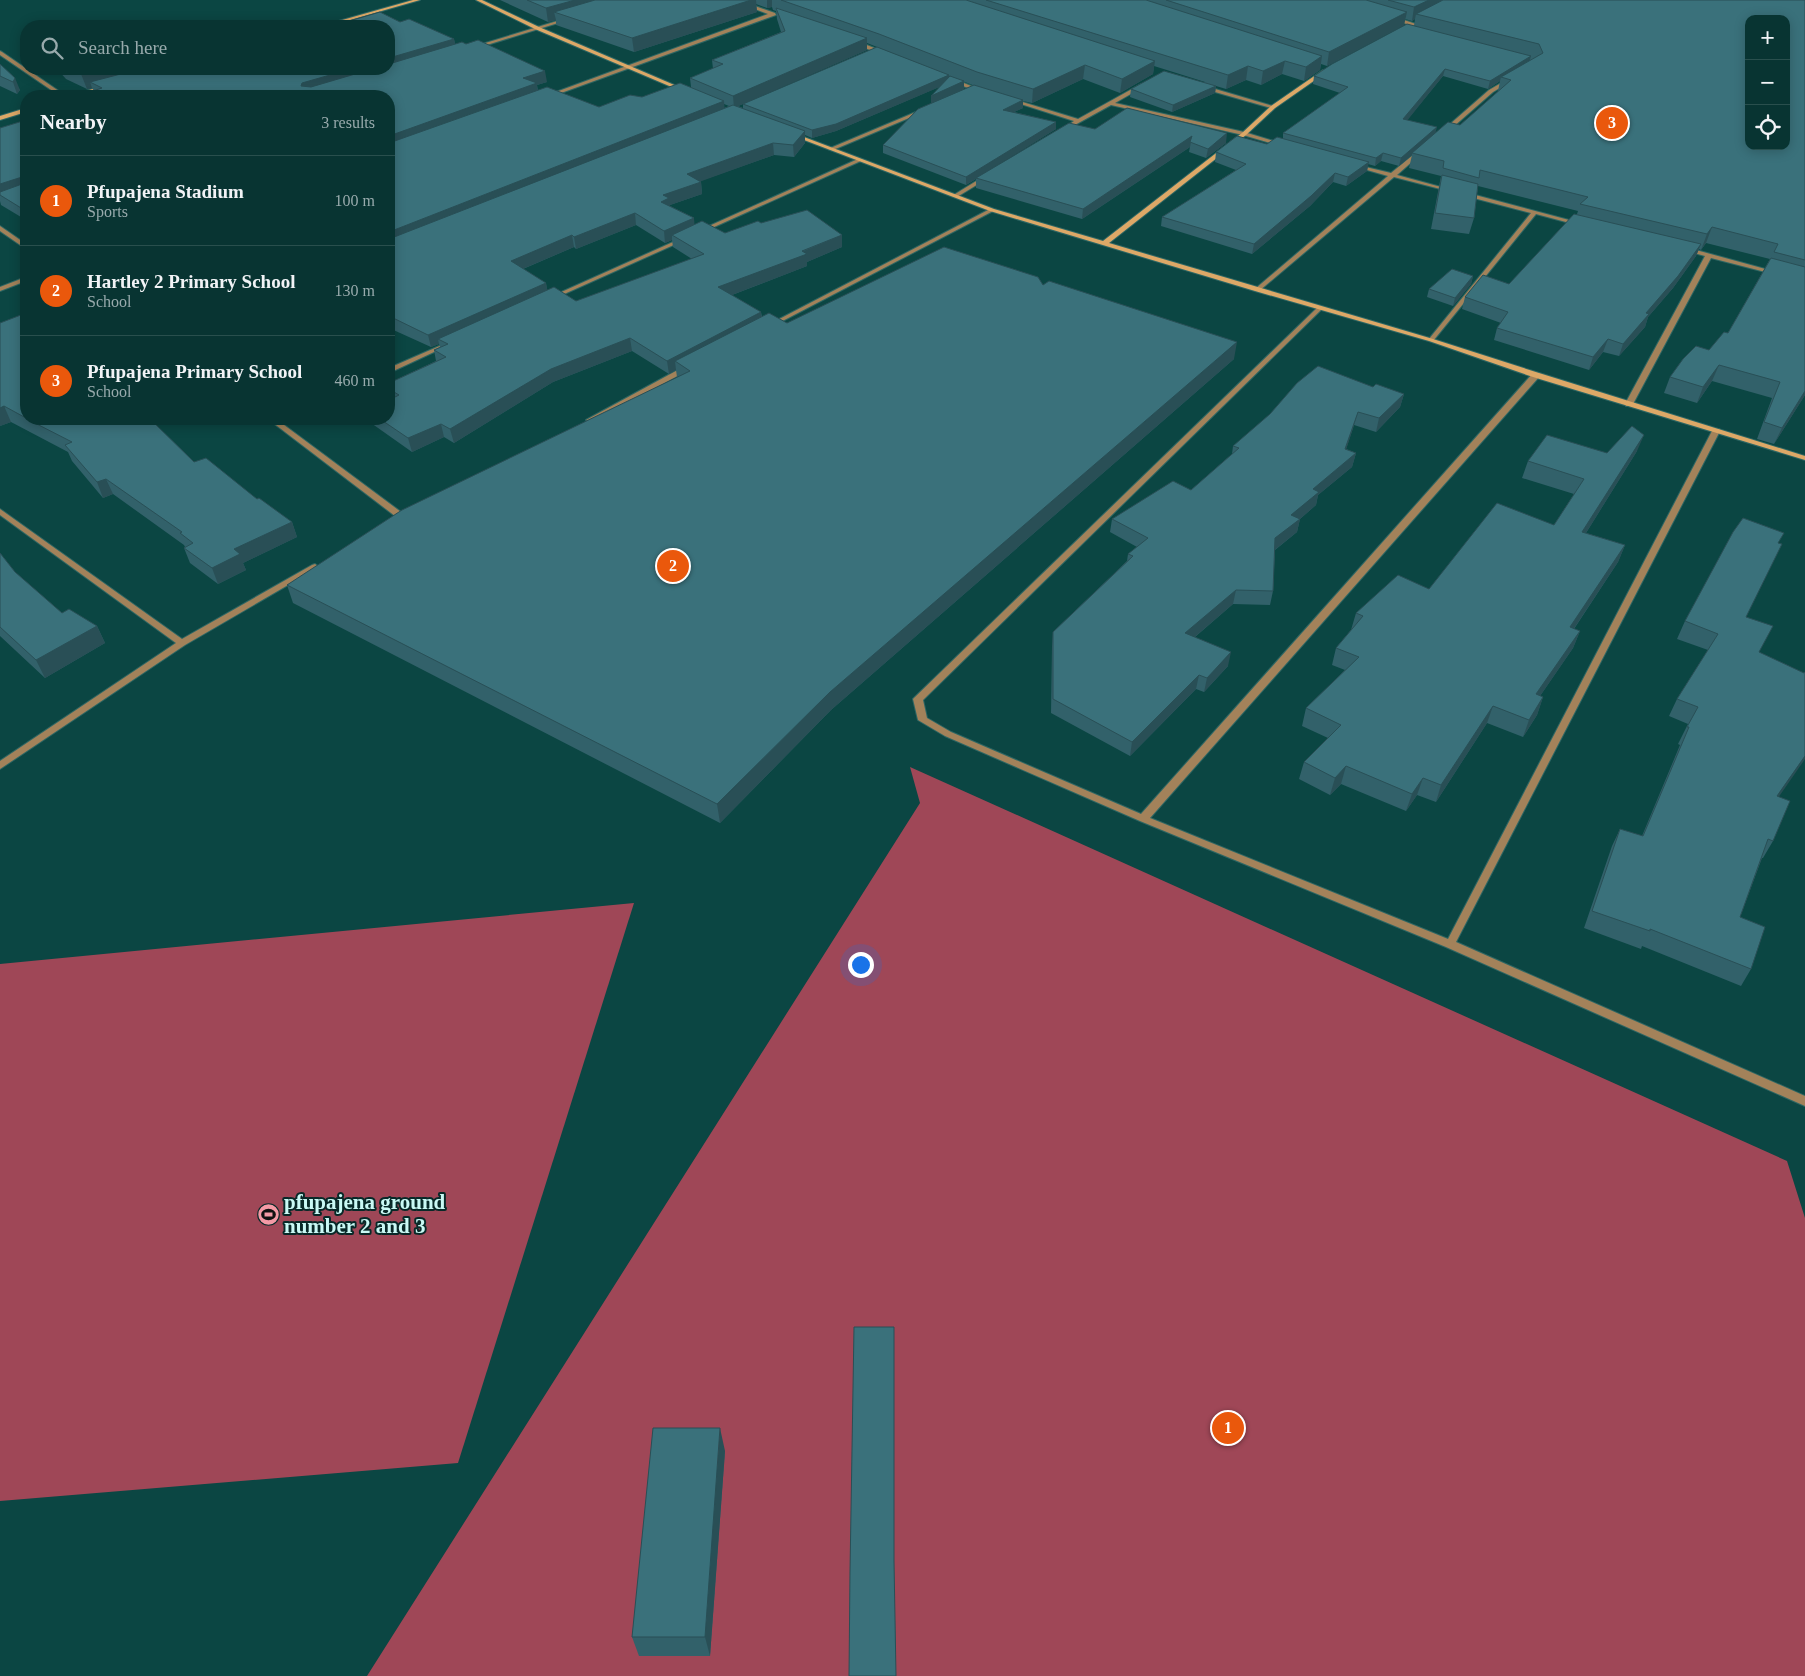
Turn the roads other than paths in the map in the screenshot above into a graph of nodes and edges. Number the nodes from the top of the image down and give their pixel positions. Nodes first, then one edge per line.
1 (418, 0) edge
2 (478, 0) edge
3 (733, 0) edge
4 (773, 14) junction
5 (1384, 16) edge
6 (576, 17) edge
7 (782, 17) edge
8 (346, 20) edge
9 (1421, 20) edge
10 (1414, 27) junction
11 (538, 28) junction
12 (1405, 28) edge
13 (848, 40) edge
14 (876, 50) junction
15 (461, 51) edge
16 (0, 53) edge
17 (868, 54) edge
18 (894, 57) edge
19 (1318, 66) edge
20 (20, 67) edge
21 (630, 67) junction
22 (32, 75) edge
23 (1517, 76) edge
24 (947, 78) edge
25 (1144, 84) edge
26 (1199, 85) edge
27 (108, 86) edge
28 (974, 89) junction
29 (54, 90) edge
30 (94, 90) edge
31 (691, 93) edge
32 (965, 93) edge
33 (993, 95) edge
34 (1002, 98) edge
35 (537, 100) edge
36 (1110, 103) junction
37 (1273, 107) junction
38 (929, 108) edge
39 (20, 112) edge
40 (0, 118) edge
41 (1078, 121) junction
42 (1070, 126) edge
43 (787, 132) edge
44 (1244, 134) junction
45 (1439, 136) edge
46 (1290, 147) edge
47 (830, 149) junction
48 (1424, 150) edge
49 (860, 160) junction
50 (1347, 162) edge
51 (996, 171) edge
52 (1394, 176) junction
53 (955, 196) junction
54 (992, 210) junction
55 (1534, 213) junction
56 (1593, 227) edge
57 (0, 228) edge
58 (697, 233) edge
59 (688, 237) edge
60 (20, 243) edge
61 (1105, 243) junction
62 (1680, 248) edge
63 (1709, 254) junction
64 (1786, 275) edge
65 (20, 282) edge
66 (0, 289) edge
67 (1257, 290) junction
68 (543, 302) edge
69 (1320, 308) junction
70 (763, 329) edge
71 (1431, 340) junction
72 (452, 343) edge
73 (693, 366) edge
74 (395, 368) edge
75 (1536, 375) junction
76 (1629, 404) junction
77 (283, 425) edge
78 (578, 426) edge
79 (1716, 431) junction
80 (1805, 458) edge
81 (0, 511) edge
82 (411, 513) edge
83 (402, 518) junction
84 (394, 522) edge
85 (326, 561) edge
86 (182, 643) junction
87 (0, 766) edge
88 (1143, 819) junction
89 (1450, 944) junction
90 (1805, 1100) edge

1 - 8 street
2 - 11 street
3 - 4 street
4 - 7 street
4 - 21 street
5 - 10 street
6 - 11 street
9 - 10 street
10 - 12 street
11 - 15 street
11 - 21 street
13 - 14 street
14 - 17 street
14 - 18 street
16 - 20 street
19 - 37 street
21 - 31 street
21 - 35 street
22 - 29 street
23 - 45 street
24 - 28 street
25 - 36 street
26 - 37 street
27 - 30 street
28 - 32 street
28 - 33 street
34 - 41 street
36 - 41 street
36 - 44 street
37 - 44 street
38 - 47 street
39 - 40 street
41 - 42 street
43 - 47 street
44 - 46 street
44 - 61 street
47 - 49 street
48 - 52 street
49 - 53 street
49 - 58 street
50 - 52 street
51 - 53 street
52 - 55 street
52 - 67 street
53 - 54 street
54 - 61 street
54 - 70 street
55 - 56 street
55 - 71 street
57 - 60 street
59 - 68 street
61 - 67 street
62 - 63 street
63 - 64 street
63 - 76 street
65 - 66 street
67 - 69 street
69 - 71 street
69 - 88 street
71 - 75 street
72 - 74 street
73 - 78 street
75 - 76 street
75 - 88 street
76 - 79 street
77 - 83 street
79 - 80 street
79 - 89 street
81 - 86 street
82 - 83 street
83 - 84 street
85 - 86 street
86 - 87 street
88 - 89 street
89 - 90 street

